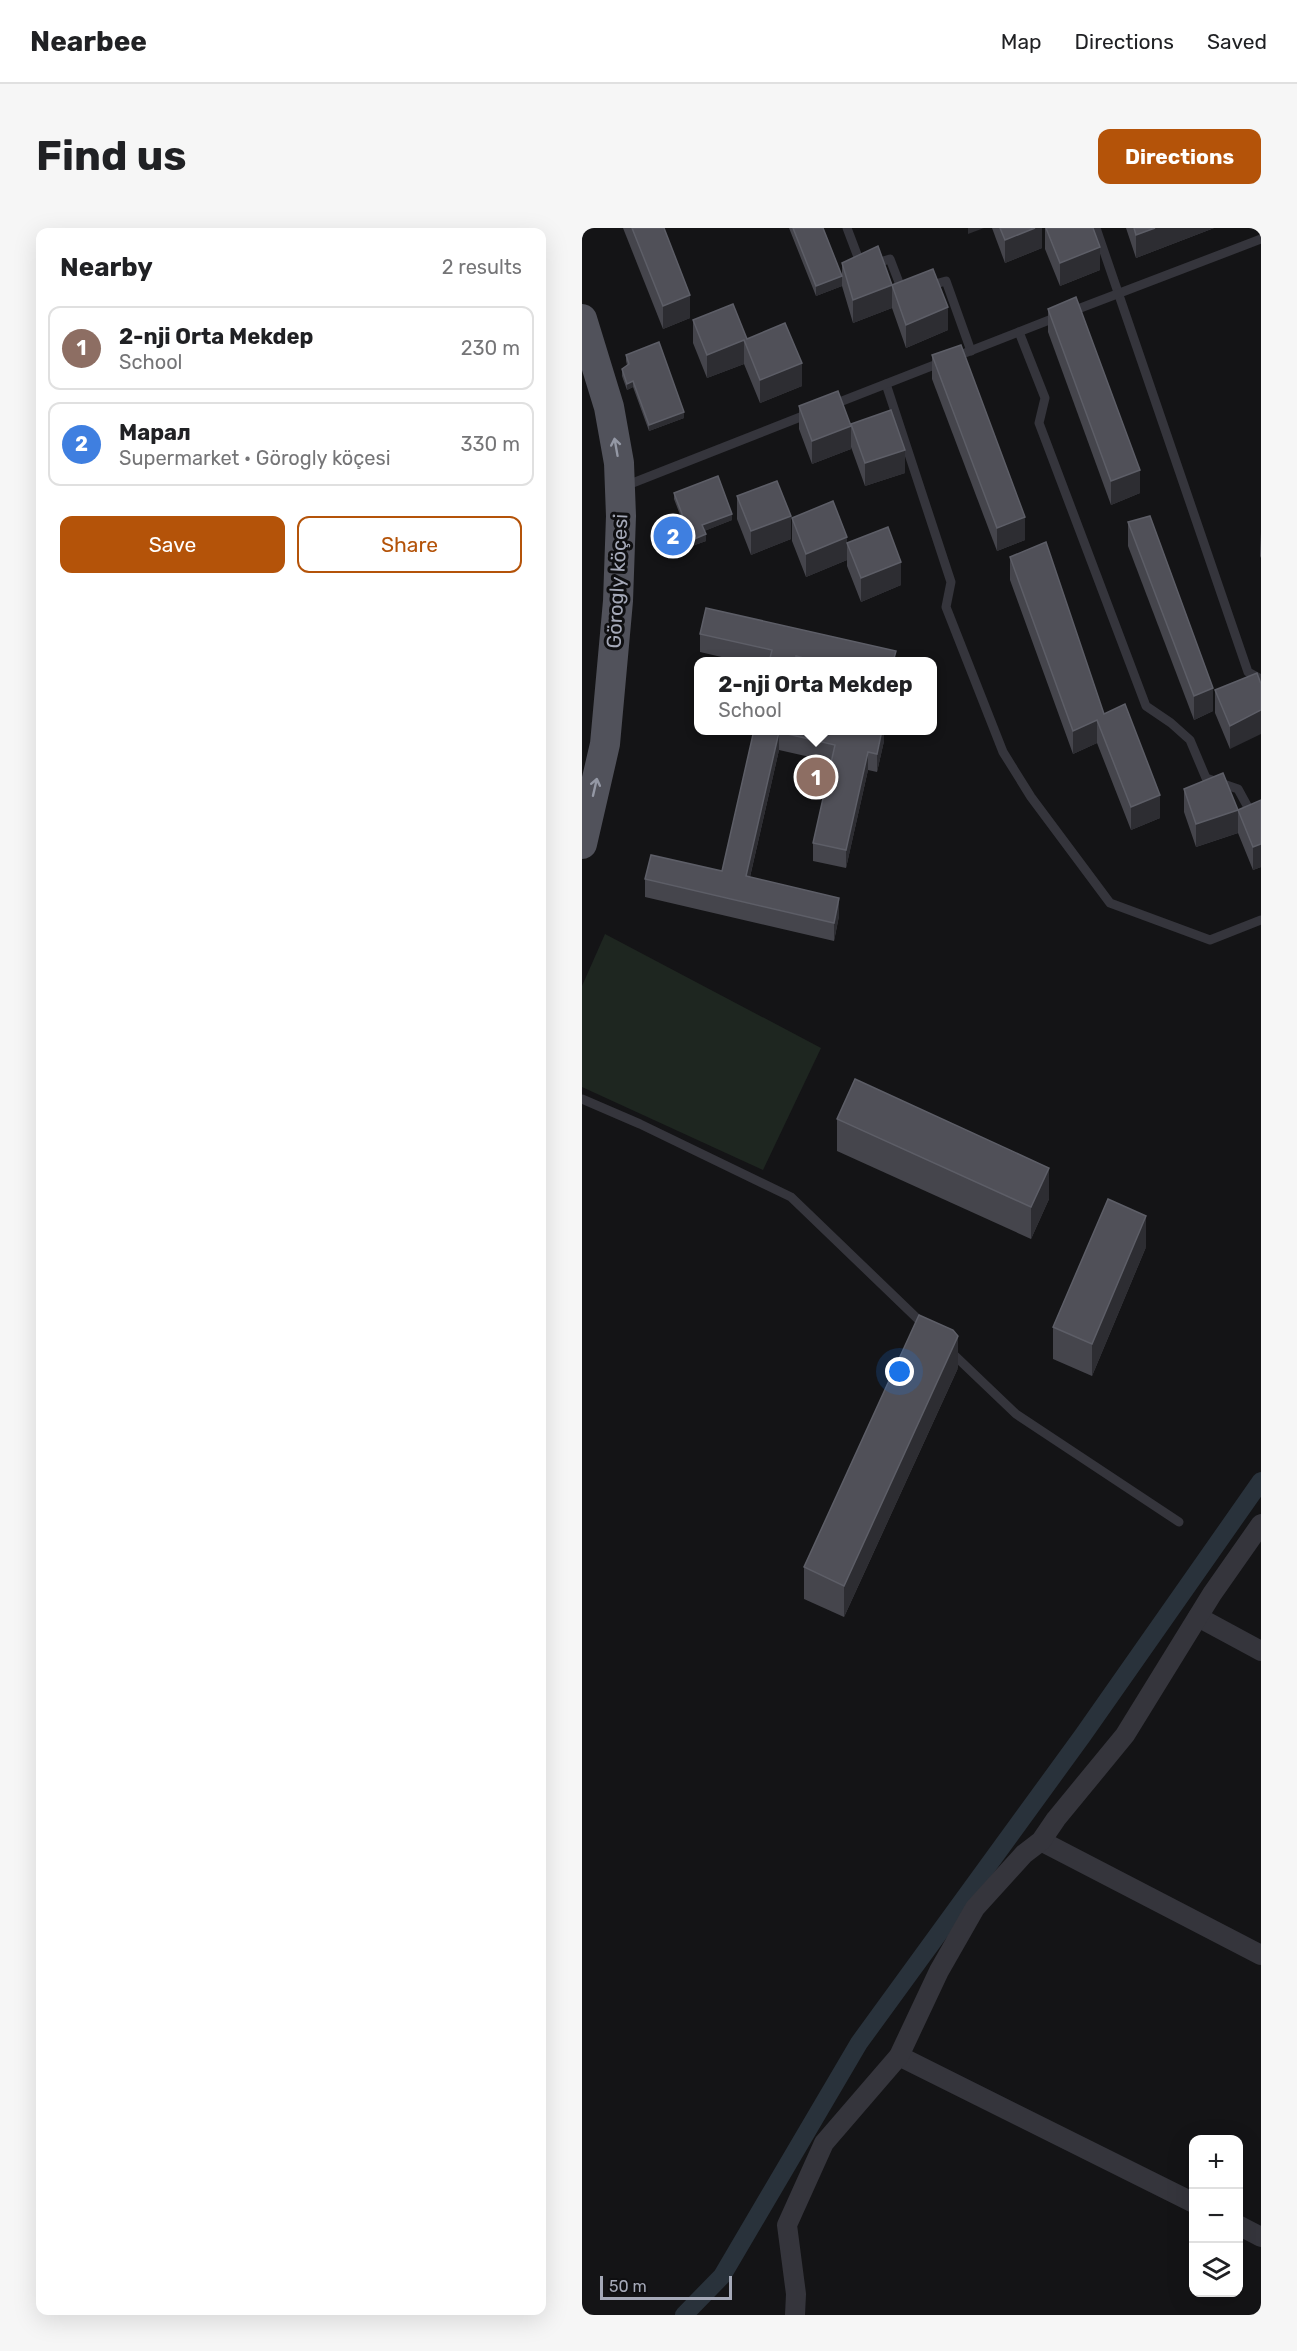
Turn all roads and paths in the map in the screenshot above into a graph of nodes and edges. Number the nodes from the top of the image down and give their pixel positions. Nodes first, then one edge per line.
1 (847, 228) edge
2 (1096, 228) edge
3 (1261, 239) edge
4 (1119, 293) junction
5 (582, 319) edge
6 (1019, 332) junction
7 (971, 351) junction
8 (886, 384) junction
9 (620, 488) junction
10 (1261, 679) edge
11 (1261, 808) edge
12 (582, 844) edge
13 (1261, 920) edge
14 (582, 1099) edge
15 (933, 1334) edge
16 (942, 1342) edge
17 (1179, 1522) dead end
18 (1261, 1524) edge
19 (1198, 1617) junction
20 (1261, 1651) edge
21 (1041, 1841) junction
22 (1261, 1955) edge
23 (899, 2056) junction
24 (1189, 2201) edge
25 (1243, 2227) edge
26 (1261, 2237) edge
27 (795, 2315) edge

1 - 7 lane
2 - 4 lane
3 - 4 lane
4 - 6 lane
4 - 10 lane
9 -> 5 main road, Görogly köçesi
6 - 7 lane
6 - 11 lane
7 - 8 lane
8 - 9 lane
8 - 13 lane
12 -> 9 main road, Görogly köçesi
14 - 15 lane
16 - 17 lane
18 - 19 street
19 - 20 street
19 - 21 street
21 - 22 street
21 - 23 street
23 - 24 street
23 - 27 street
25 - 26 street

